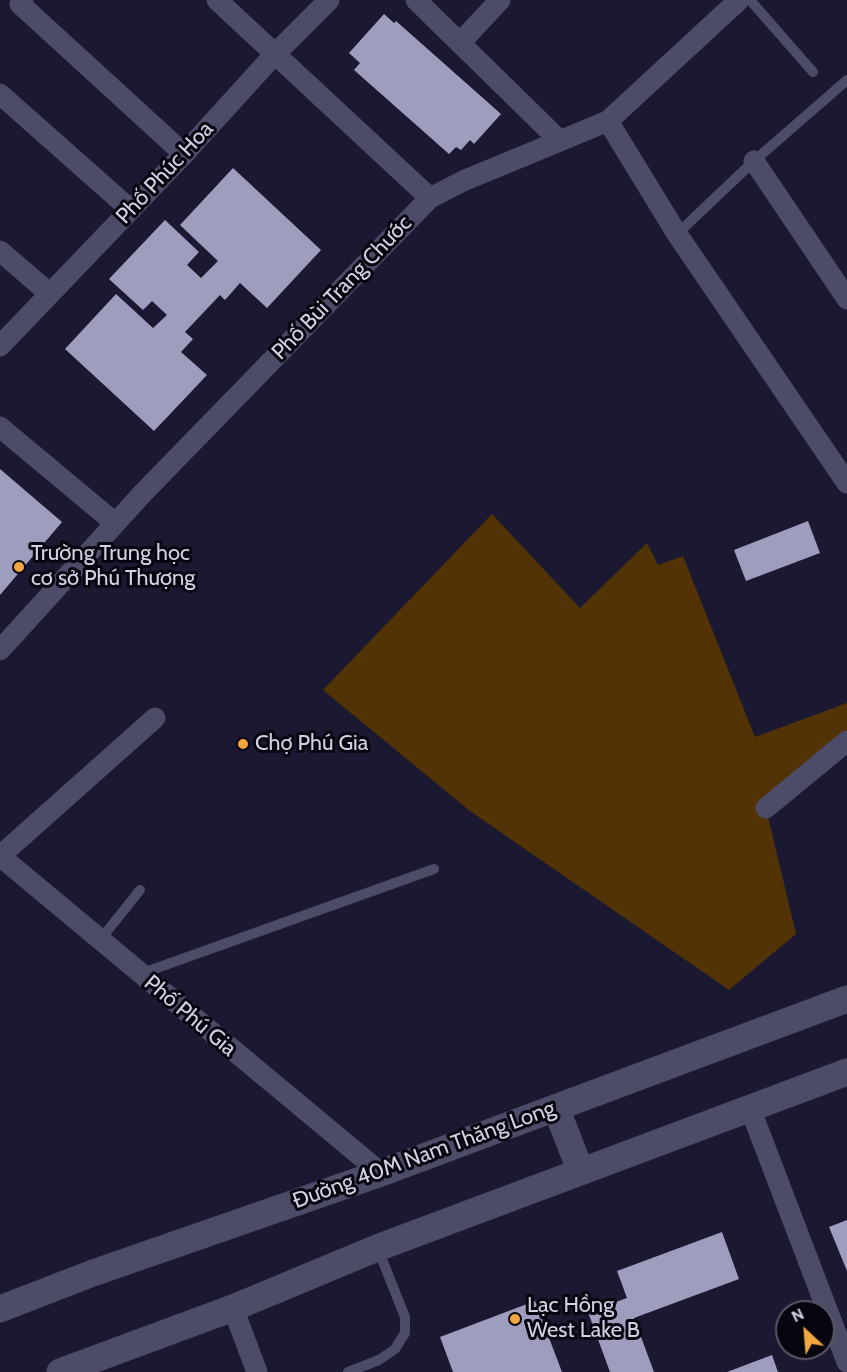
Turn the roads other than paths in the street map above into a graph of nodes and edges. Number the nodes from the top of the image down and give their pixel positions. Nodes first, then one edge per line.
1 (217, 0) edge
2 (330, 0) edge
3 (416, 0) edge
4 (500, 0) edge
5 (739, 0) edge
6 (750, 0) edge
7 (21, 2) edge
8 (460, 43) junction
9 (274, 55) junction
10 (813, 72) dead end
11 (847, 80) edge
12 (0, 94) edge
13 (608, 121) junction
14 (560, 141) junction
15 (184, 154) junction
16 (754, 161) junction
17 (430, 198) junction
18 (131, 210) junction
19 (677, 234) junction
20 (0, 251) edge
21 (50, 294) junction
22 (847, 298) edge
23 (0, 346) edge
24 (0, 427) edge
25 (847, 483) edge
26 (115, 523) junction
27 (0, 650) edge
28 (155, 718) dead end
29 (847, 741) edge
30 (766, 808) dead end
31 (0, 856) edge
32 (434, 869) dead end
33 (140, 890) dead end
34 (100, 940) junction
35 (140, 975) junction
36 (847, 999) edge
37 (847, 1072) edge
38 (556, 1107) junction
39 (750, 1108) junction
40 (581, 1172) junction
41 (381, 1173) junction
42 (377, 1248) junction
43 (233, 1308) junction
44 (0, 1309) edge
45 (847, 1362) edge
46 (60, 1372) edge
47 (257, 1372) edge
48 (348, 1372) edge

1 - 9 street
2 - 9 street, Phố Phúc Hoa
3 - 8 street
4 - 8 street
5 - 13 street, Phố Bùi Trang Chước
6 - 10 lane
7 - 15 street
8 - 14 street
9 - 15 street, Phố Phúc Hoa
9 - 17 street
11 - 16 lane
12 - 18 street
13 - 14 street, Phố Bùi Trang Chước
13 - 19 street
14 - 17 street, Phố Bùi Trang Chước
15 - 18 street, Phố Phúc Hoa
16 - 19 lane
16 - 22 street
17 - 26 street, Phố Bùi Trang Chước
18 - 21 street, Phố Phúc Hoa
19 - 25 street
20 - 21 street
21 - 23 street, Phố Phúc Hoa
24 - 26 street
26 - 27 street, Phố Bùi Trang Chước
28 - 31 street
29 - 30 street
31 - 34 street, Phố Phú Gia
32 - 35 lane
33 - 34 lane
34 - 35 street, Phố Phú Gia
35 - 41 street, Phố Phú Gia
36 - 38 street, Đường 40M Nam Thăng Long
37 - 39 street
38 - 40 street
38 - 41 street, Đường 40M Nam Thăng Long
39 - 40 street
39 - 45 street
40 - 42 street
41 - 44 street, Đường 40M Nam Thăng Long
42 - 43 street
42 - 48 lane
43 - 46 street
43 - 47 street

